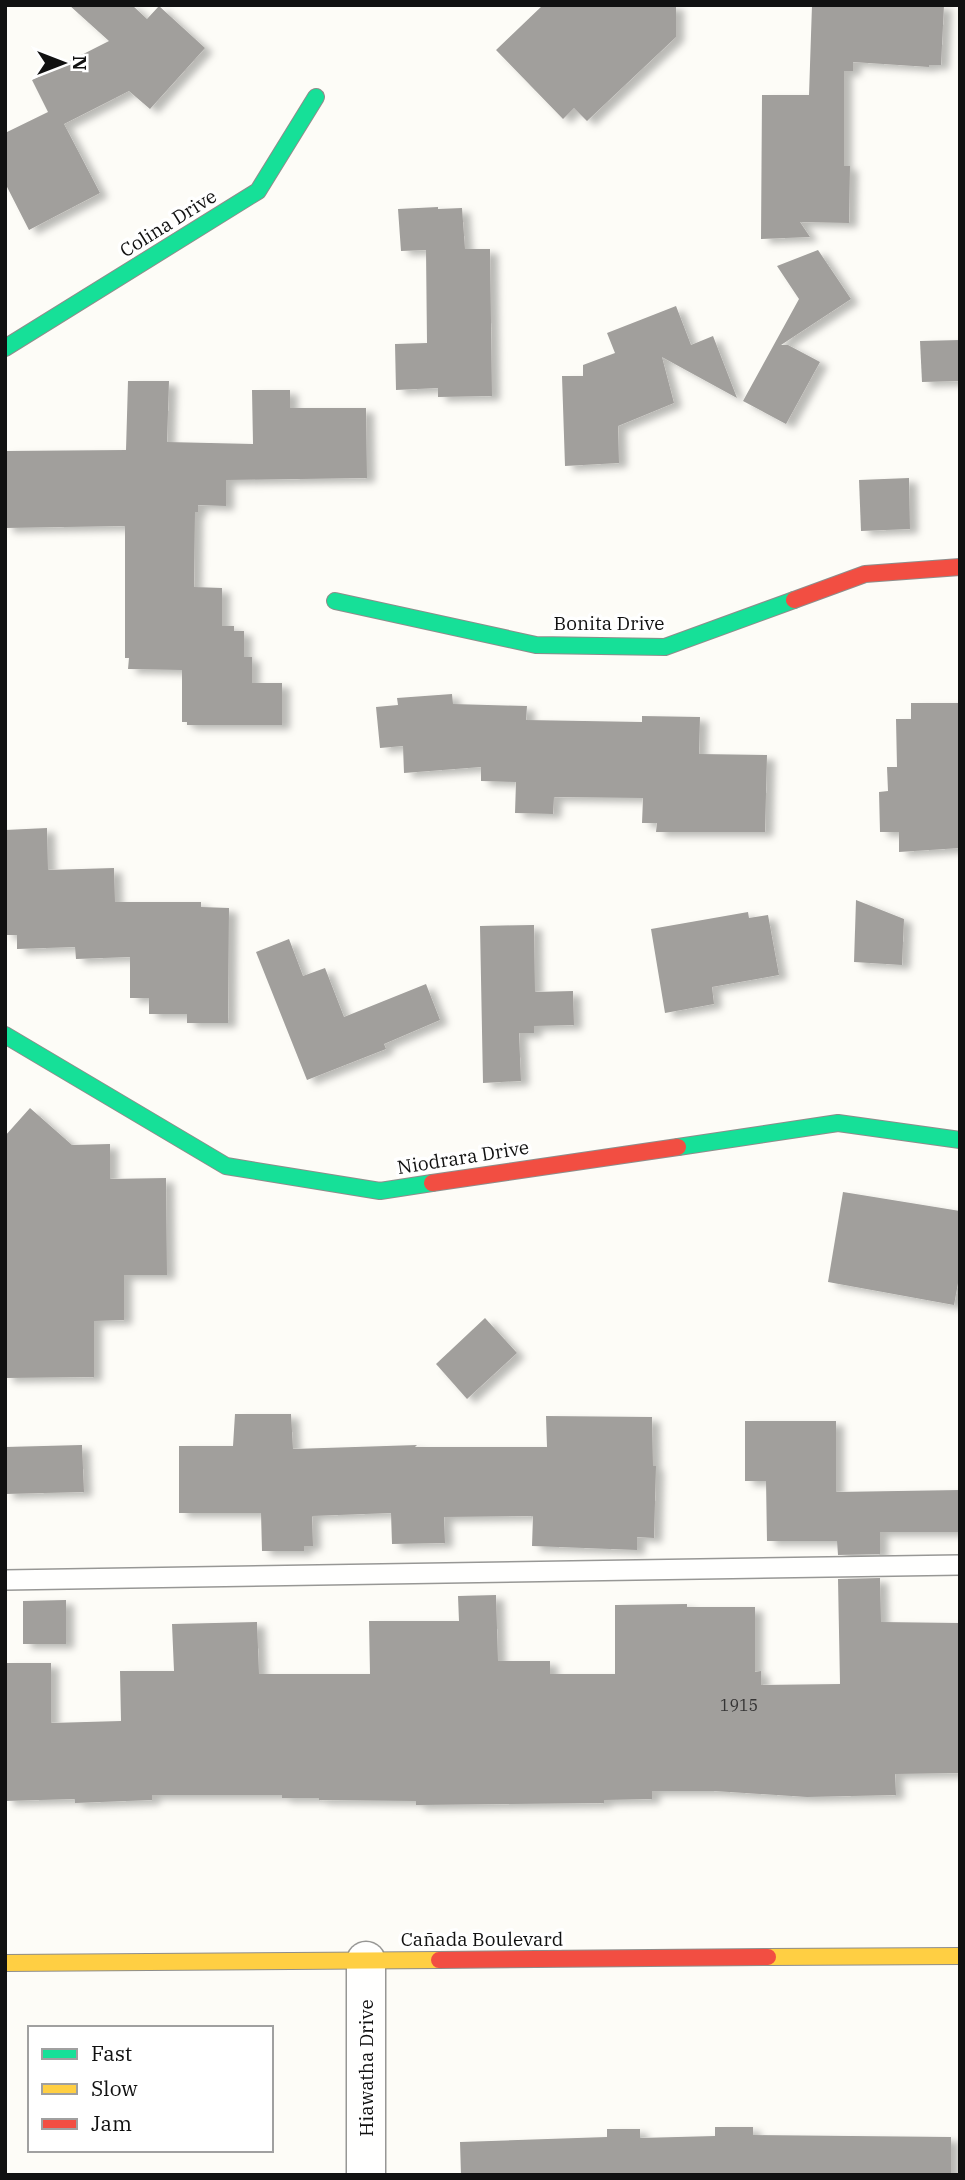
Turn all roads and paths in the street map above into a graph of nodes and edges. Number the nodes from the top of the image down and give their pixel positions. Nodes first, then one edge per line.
1 (316, 97) dead end
2 (5, 348) edge
3 (960, 567) edge
4 (335, 601) dead end
5 (5, 1035) edge
6 (960, 1140) edge
7 (960, 1565) edge
8 (5, 1580) edge
9 (960, 1956) edge
10 (366, 1961) junction
11 (5, 1963) edge
12 (366, 2175) edge

1 - 2 street, Colina Drive
3 - 4 street, Bonita Drive
5 - 6 street, Niodrara Drive
7 - 8 lane
9 - 10 street, Cañada Boulevard
10 - 11 street, Cañada Boulevard
10 - 12 street, Hiawatha Drive

